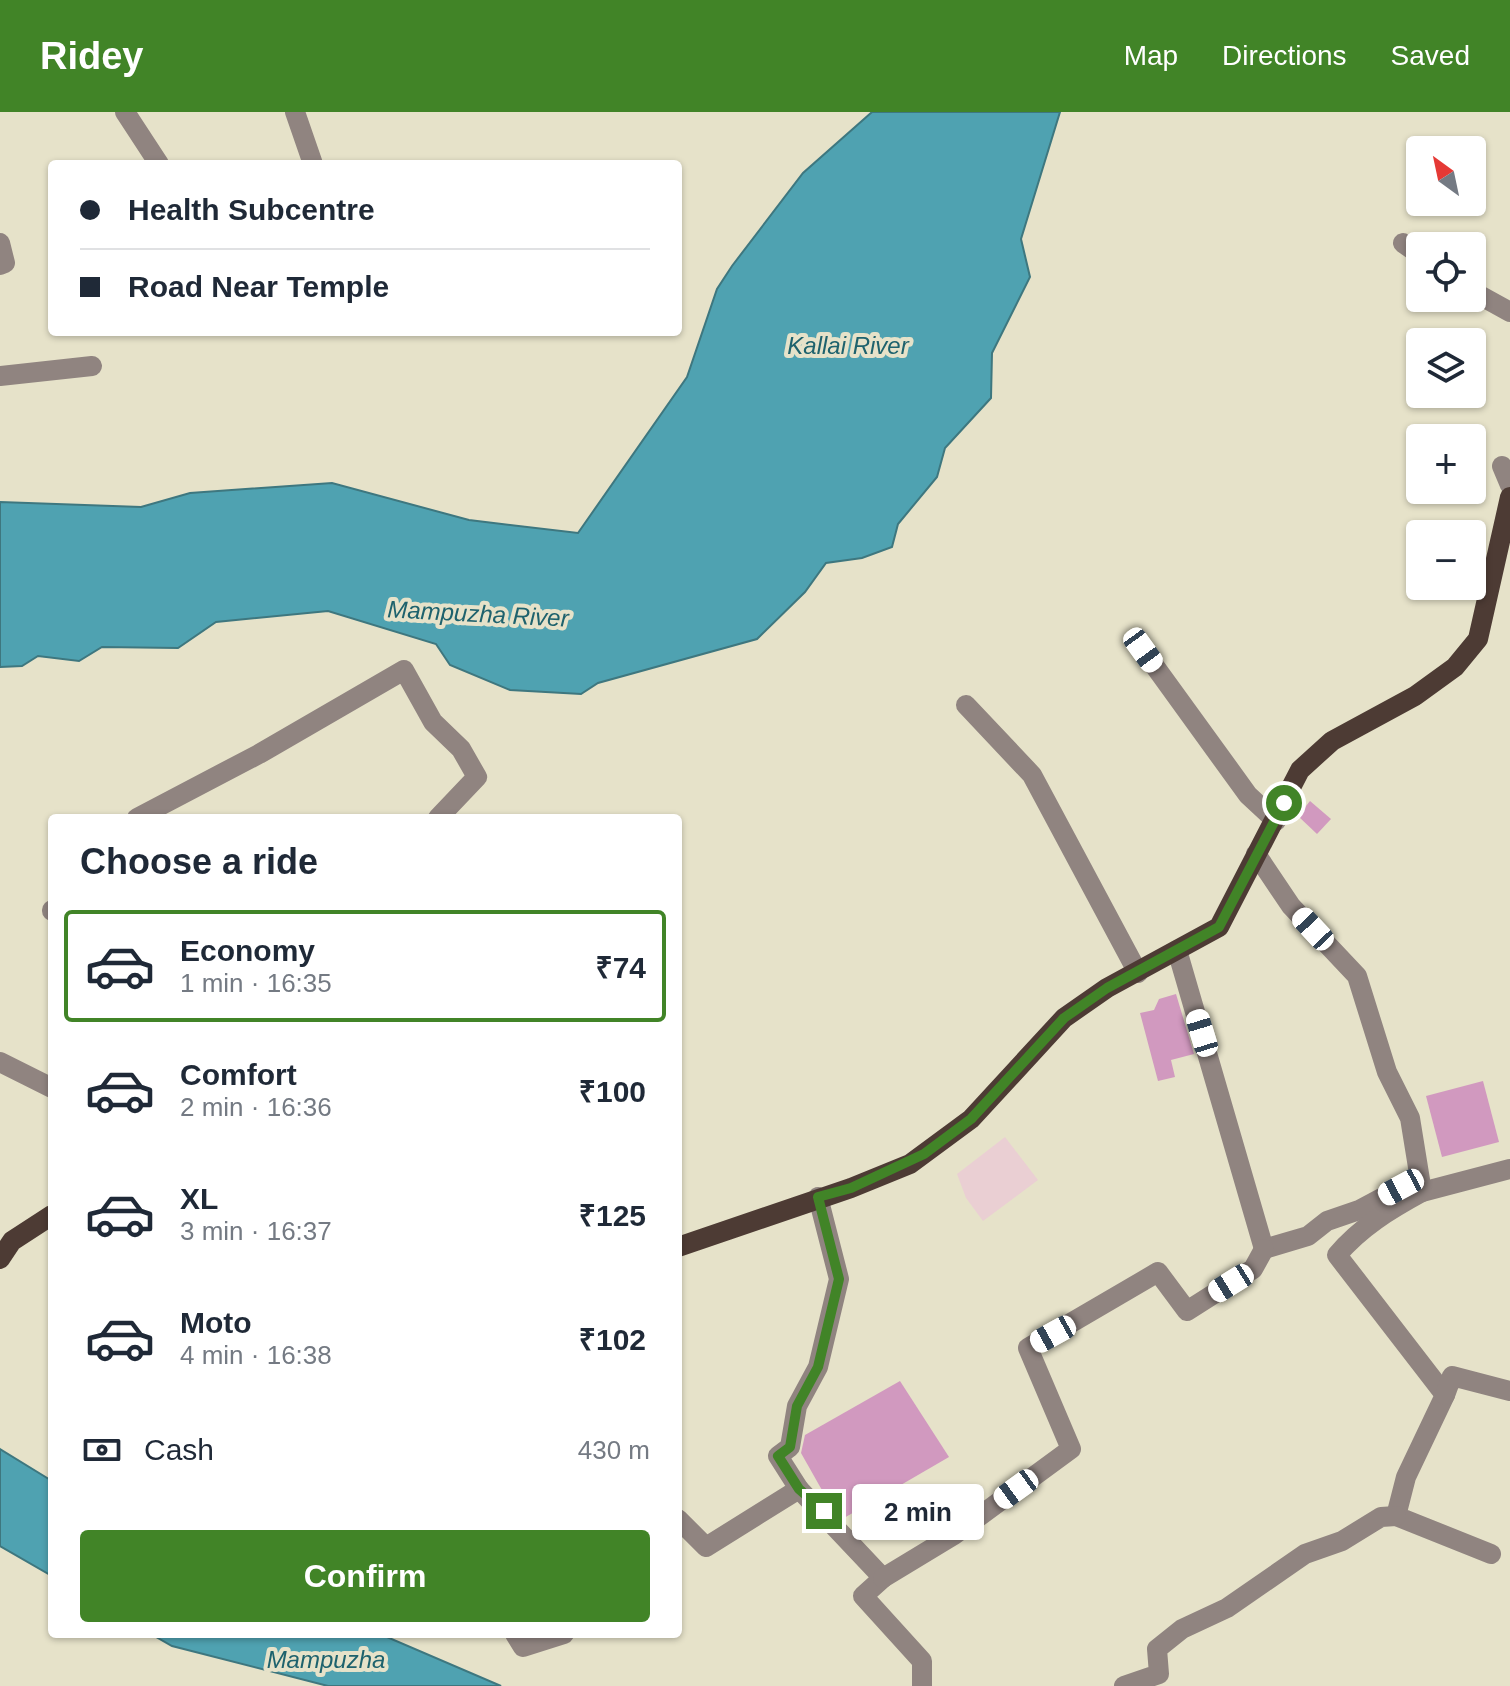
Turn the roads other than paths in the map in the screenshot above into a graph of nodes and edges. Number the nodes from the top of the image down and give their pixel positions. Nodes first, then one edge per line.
1 (125, 112) edge
2 (295, 112) edge
3 (156, 160) edge
4 (312, 160) edge
5 (0, 243) edge
6 (1403, 243) dead end
7 (1406, 245) edge
8 (0, 265) edge
9 (1486, 299) edge
10 (1510, 312) edge
11 (92, 366) dead end
12 (0, 376) edge
13 (1510, 497) edge
14 (1143, 650) dead end
15 (966, 705) dead end
16 (145, 814) edge
17 (444, 814) edge
18 (1276, 821) junction
19 (1256, 854) junction
20 (1177, 950) junction
21 (1138, 973) junction
22 (0, 1062) edge
23 (48, 1086) edge
24 (1510, 1169) edge
25 (1420, 1185) junction
26 (818, 1197) junction
27 (48, 1218) edge
28 (682, 1246) edge
29 (1264, 1249) junction
30 (0, 1259) edge
31 (1510, 1391) edge
32 (1445, 1395) junction
33 (799, 1489) junction
34 (1396, 1516) junction
35 (682, 1523) edge
36 (1491, 1554) dead end
37 (883, 1578) junction
38 (517, 1638) edge
39 (551, 1638) edge
40 (922, 1686) edge
41 (1124, 1686) edge

1 - 3 street
2 - 4 street
5 - 8 street
6 - 7 street
9 - 10 street
11 - 12 street
13 - 18 main road
14 - 18 street
15 - 21 street
16 - 17 street
18 - 19 main road
19 - 20 main road
19 - 25 street
20 - 21 main road
20 - 29 street
21 - 26 main road
22 - 23 street
24 - 25 street
25 - 29 street
25 - 32 street
26 - 28 main road
26 - 33 street
27 - 30 main road
29 - 37 street
31 - 32 street
32 - 34 street
33 - 35 street
33 - 37 street
34 - 36 street
34 - 41 street
37 - 40 street
38 - 39 street

